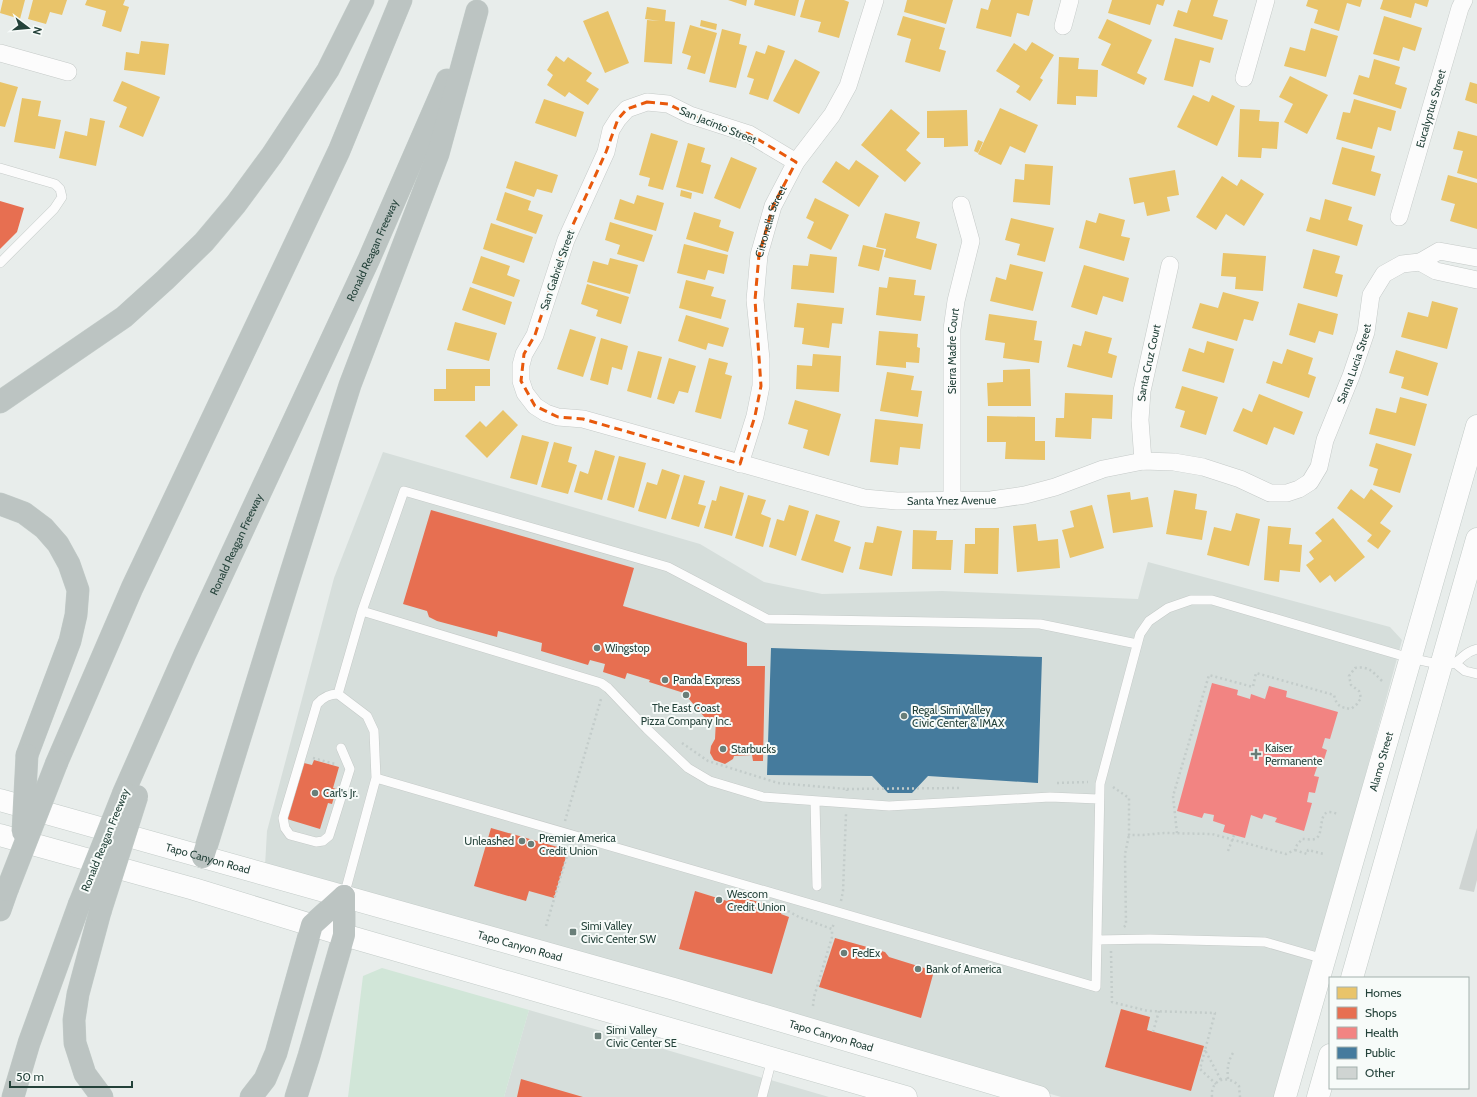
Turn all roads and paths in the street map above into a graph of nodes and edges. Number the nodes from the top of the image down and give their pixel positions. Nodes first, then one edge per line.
1 (363, 0) edge
2 (401, 0) edge
3 (875, 0) edge
4 (1070, 0) edge
5 (1266, 0) edge
6 (1464, 0) edge
7 (479, 6) edge
8 (1063, 26) dead end
9 (0, 53) edge
10 (68, 72) dead end
11 (1244, 78) dead end
12 (660, 103) joint
13 (796, 162) junction
14 (0, 168) edge
15 (961, 205) dead end
16 (1399, 217) dead end
17 (1477, 258) edge
18 (1420, 262) junction
19 (0, 263) edge
20 (1170, 265) dead end
21 (1477, 280) edge
22 (0, 402) edge
23 (596, 422) joint
24 (1477, 426) edge
25 (1143, 461) junction
26 (740, 464) junction
27 (1304, 486) joint
28 (952, 501) junction
29 (0, 504) edge
30 (1477, 539) edge
31 (362, 610) junction
32 (1137, 644) junction
33 (1477, 649) edge
34 (1410, 658) junction
35 (1448, 663) junction
36 (1477, 674) edge
37 (1382, 681) dead end
38 (608, 688) junction
39 (338, 694) junction
40 (679, 741) dead end
41 (341, 748) dead end
42 (312, 758) dead end
43 (376, 778) junction
44 (346, 782) junction
45 (130, 794) junction
46 (1098, 799) junction
47 (0, 800) edge
48 (815, 801) junction
49 (846, 803) junction
50 (562, 833) junction
51 (1177, 833) dead end
52 (0, 835) edge
53 (1129, 835) dead end
54 (1234, 835) dead end
55 (570, 846) junction
56 (577, 848) dead end
57 (1294, 850) dead end
58 (21, 852) junction
59 (1228, 852) dead end
60 (1324, 854) dead end
61 (203, 857) junction
62 (817, 886) dead end
63 (344, 896) junction
64 (4, 900) edge
65 (787, 908) dead end
66 (837, 912) junction
67 (312, 925) junction
68 (546, 926) dead end
69 (832, 929) junction
70 (344, 935) junction
71 (1117, 939) junction
72 (1097, 940) junction
73 (1324, 959) junction
74 (1352, 977) edge
75 (813, 1006) dead end
76 (1159, 1011) junction
77 (1153, 1032) dead end
78 (1205, 1050) junction
79 (1234, 1053) dead end
80 (1329, 1058) edge
81 (772, 1059) junction
82 (1228, 1079) junction
83 (1221, 1080) junction
84 (1216, 1084) junction
85 (13, 1097) edge
86 (102, 1097) edge
87 (251, 1097) edge
88 (296, 1097) edge
89 (762, 1097) edge
90 (906, 1097) edge
91 (1039, 1097) edge
92 (1212, 1097) edge
93 (1240, 1097) edge
94 (1285, 1097) edge
95 (1318, 1097) edge

1 - 22 highway
2 - 58 highway, bridge
3 - 13 street, Citronella Street
4 - 8 street
5 - 11 street
6 - 16 street, Eucalyptus Street
7 - 45 highway, Ronald Reagan Freeway
7 - 61 highway
9 - 10 street
12 - 13 street, San Jacinto Street
12 - 23 street, San Gabriel Street
13 - 26 street, Citronella Street
14 - 19 lane
15 - 28 street, Sierra Madre Court
17 - 18 street, Santa Lucia Street
18 - 21 street
18 - 27 street, Santa Lucia Street
20 - 25 street, Santa Cruz Court
23 - 26 street, Santa Ynez Avenue
24 - 34 main road, Alamo Street
25 - 27 street, Santa Ynez Avenue
25 - 28 street, Santa Ynez Avenue
26 - 28 street, Santa Ynez Avenue
29 - 58 highway, bridge
30 - 35 main road
31 - 32 lane
31 - 38 lane
31 - 39 lane
32 - 34 lane
32 - 46 lane
33 - 35 lane
34 - 35 lane
34 - 73 main road, Alamo Street
35 - 36 lane
35 - 74 main road
37 - 51 path
38 - 48 lane
38 - 50 path
39 - 43 lane
39 - 44 lane
40 - 49 path
41 - 44 lane
42 - 44 path
43 - 50 lane
43 - 63 lane
45 - 85 highway, Ronald Reagan Freeway, bridge
45 - 86 highway, bridge
46 - 49 lane
46 - 72 lane
47 - 61 main road, Tapo Canyon Road
48 - 49 lane
48 - 62 lane
49 - 66 path
50 - 55 path
50 - 66 lane
52 - 67 main road
53 - 71 path
54 - 59 path
55 - 56 path
55 - 68 path
57 - 60 path
58 - 64 highway, bridge
61 - 63 main road, Tapo Canyon Road
63 - 67 highway
63 - 70 highway
63 - 91 main road, Tapo Canyon Road
65 - 69 path
66 - 69 path
66 - 72 lane
67 - 70 main road
67 - 87 highway
69 - 75 path
70 - 81 main road
70 - 88 highway
71 - 72 lane
71 - 73 lane
71 - 76 path
73 - 94 main road, Alamo Street
76 - 77 path
76 - 78 path
78 - 83 path
78 - 84 path
79 - 82 path
80 - 95 main road
81 - 89 lane
81 - 90 main road
82 - 83 path
82 - 93 path
83 - 84 path
84 - 92 path

